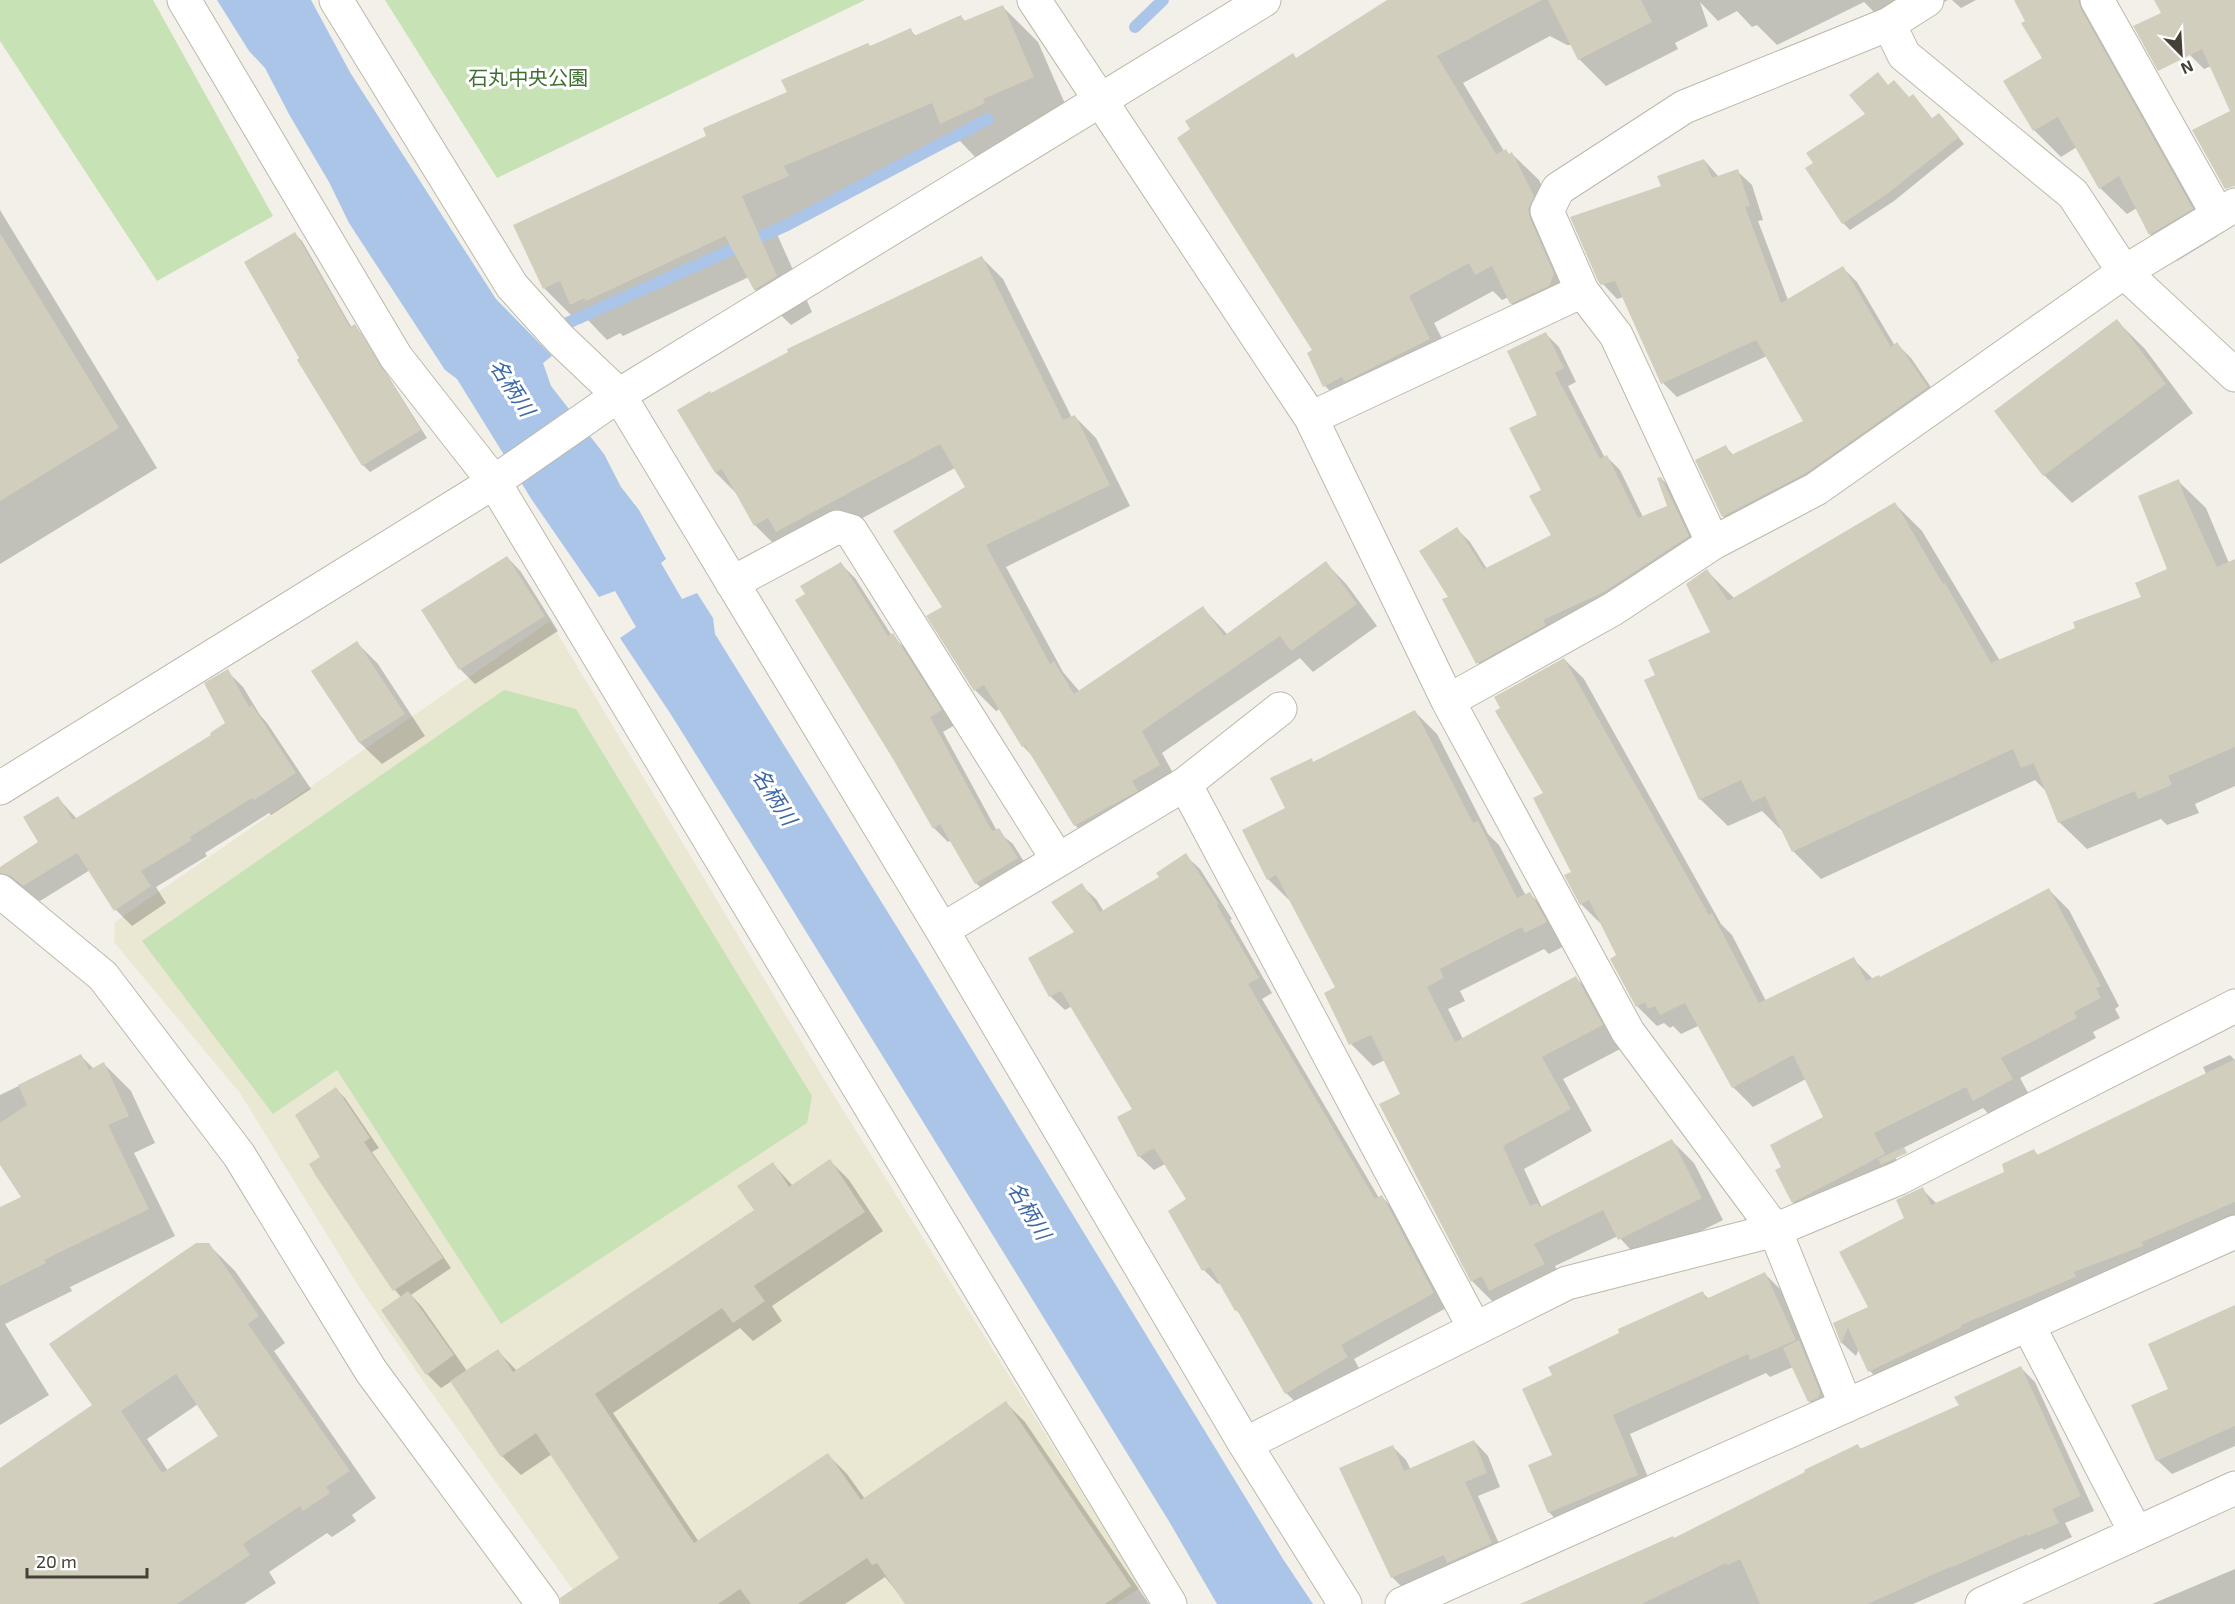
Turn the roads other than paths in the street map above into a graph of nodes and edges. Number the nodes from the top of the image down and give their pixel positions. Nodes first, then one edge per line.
1 (184, 0) edge
2 (336, 0) edge
3 (1034, 0) edge
4 (1264, 0) edge
5 (1927, 0) edge
6 (2097, 0) edge
7 (1889, 24) junction
8 (1100, 100) junction
9 (2226, 210) edge
10 (2124, 272) junction
11 (1582, 291) junction
12 (2235, 375) edge
13 (619, 395) junction
14 (1311, 418) junction
15 (494, 482) junction
16 (1713, 543) junction
17 (732, 583) junction
18 (1448, 701) junction
19 (1280, 709) dead end
20 (1185, 783) junction
21 (0, 788) edge
22 (1058, 860) junction
23 (0, 891) edge
24 (942, 930) junction
25 (2235, 1006) edge
26 (1775, 1230) junction
27 (2235, 1232) edge
28 (2028, 1325) junction
29 (1475, 1329) junction
30 (1846, 1406) junction
31 (1245, 1444) junction
32 (2235, 1488) edge
33 (2136, 1533) junction
34 (1159, 1600) edge
35 (543, 1604) edge
36 (1344, 1604) edge
37 (1402, 1604) edge
38 (1982, 1604) edge

1 - 15 street
2 - 13 street
3 - 8 street
4 - 8 street
5 - 7 street
6 - 9 street
7 - 10 street
7 - 11 street
8 - 13 street
8 - 14 street
9 - 10 street
10 - 12 street
10 - 16 street
11 - 14 street
11 - 16 street
13 - 15 street
13 - 17 street
14 - 18 street
15 - 21 street
15 - 34 street
16 - 18 street
17 - 22 street
17 - 24 street
18 - 26 street
19 - 20 street
20 - 22 street
20 - 29 street
22 - 24 street
23 - 35 street
24 - 31 street
25 - 26 street
26 - 29 street
26 - 30 street
27 - 28 street
28 - 30 street
28 - 33 street
29 - 31 street
30 - 37 street
31 - 36 street
32 - 33 street
33 - 38 street

